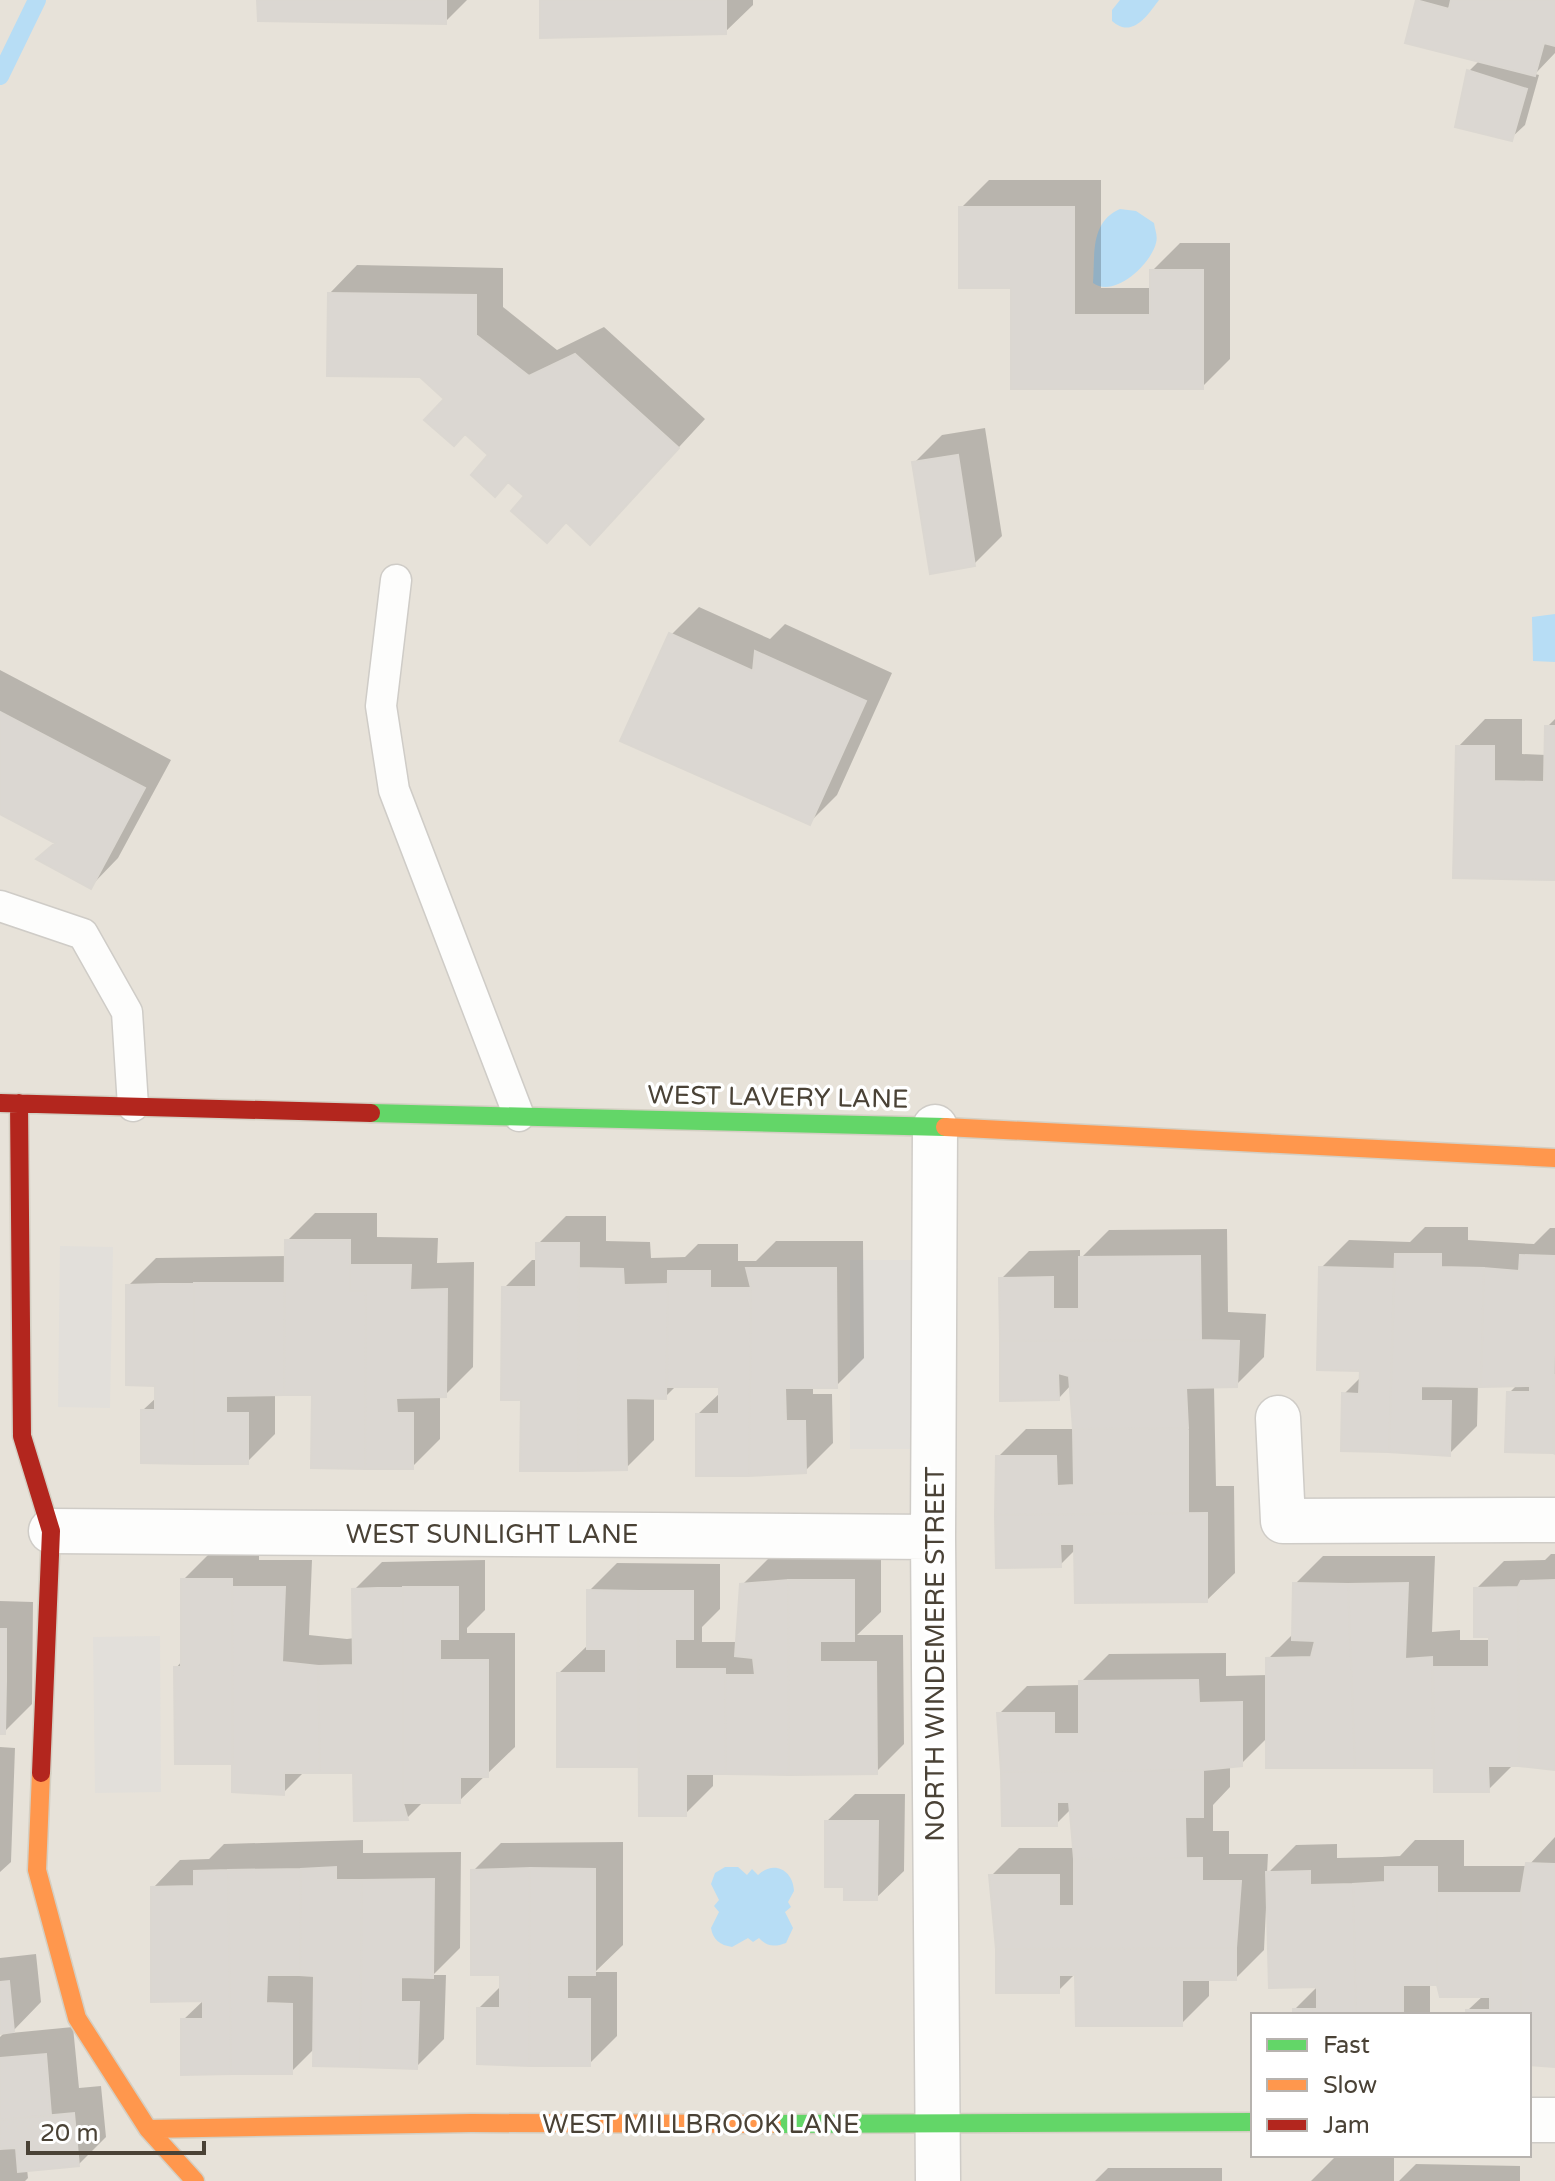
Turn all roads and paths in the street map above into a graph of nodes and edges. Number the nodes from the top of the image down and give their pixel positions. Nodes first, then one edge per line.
1 (396, 580) dead end
2 (0, 906) edge
3 (10, 1103) edge
4 (133, 1106) junction
5 (519, 1116) junction
6 (935, 1127) junction
7 (1555, 1158) edge
8 (1278, 1418) dead end
9 (1555, 1520) edge
10 (51, 1531) junction
11 (933, 1537) junction
12 (1531, 2120) edge
13 (1555, 2120) edge
14 (1251, 2122) edge
15 (938, 2124) junction
16 (148, 2129) junction
17 (195, 2181) edge
18 (938, 2181) edge

1 - 5 lane
2 - 4 lane
3 - 4 street, WEST LAVERY LANE
3 - 10 street
4 - 5 street, WEST LAVERY LANE
5 - 6 street, WEST LAVERY LANE
6 - 7 street, WEST LAVERY LANE
6 - 11 street, NORTH WINDEMERE STREET
8 - 9 street
10 - 11 street, WEST SUNLIGHT LANE
10 - 16 street
11 - 15 street, NORTH WINDEMERE STREET
12 - 13 street
14 - 15 street, WEST MILLBROOK LANE
15 - 16 street, WEST MILLBROOK LANE
15 - 18 street, NORTH WINDEMERE STREET
16 - 17 street

